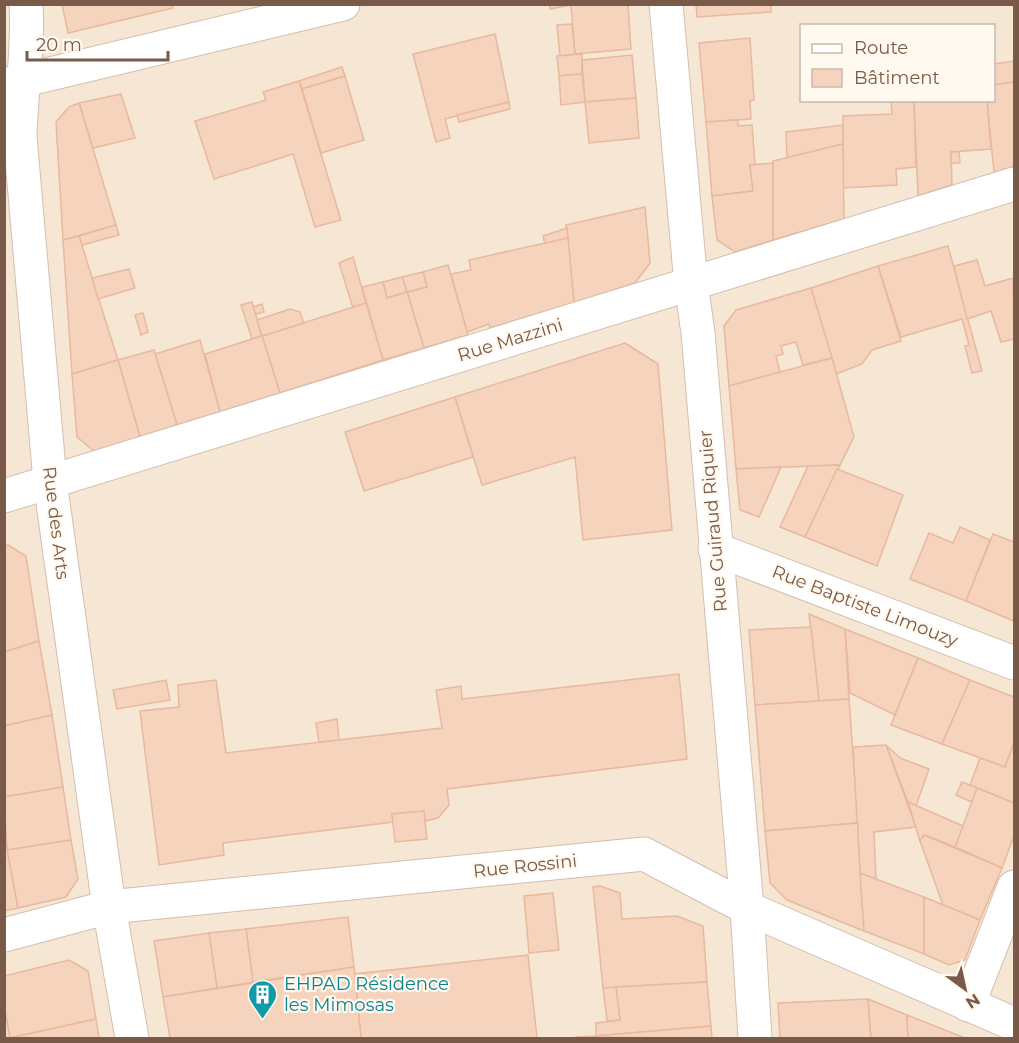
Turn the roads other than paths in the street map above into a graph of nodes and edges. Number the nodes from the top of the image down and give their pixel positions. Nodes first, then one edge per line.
1 (26, 4) edge
2 (343, 4) edge
3 (666, 4) edge
4 (13, 83) edge
5 (1014, 184) edge
6 (691, 284) junction
7 (50, 482) junction
8 (4, 496) edge
9 (715, 549) junction
10 (1014, 663) edge
11 (1014, 887) edge
12 (109, 907) junction
13 (747, 908) junction
14 (4, 935) edge
15 (968, 1005) junction
16 (1014, 1024) edge
17 (132, 1038) edge
18 (756, 1038) edge

1 - 4 street, Rue des Arts
2 - 4 street
3 - 6 street, Rue Guiraud Riquier
4 - 7 street, Rue des Arts
5 - 6 street, Rue Mazzini
6 - 7 street, Rue Mazzini
6 - 9 street, Rue Guiraud Riquier
7 - 8 street, Rue Mazzini
7 - 12 street, Rue des Arts
9 - 10 street, Rue Baptiste Limouzy
9 - 13 street, Rue Guiraud Riquier
11 - 15 street
12 - 13 street, Rue Rossini
12 - 14 street, Rue Rossini
12 - 17 street, Rue des Arts
13 - 15 street, Rue Rossini
13 - 18 street, Rue Guiraud Riquier
15 - 16 street, Rue Rossini

